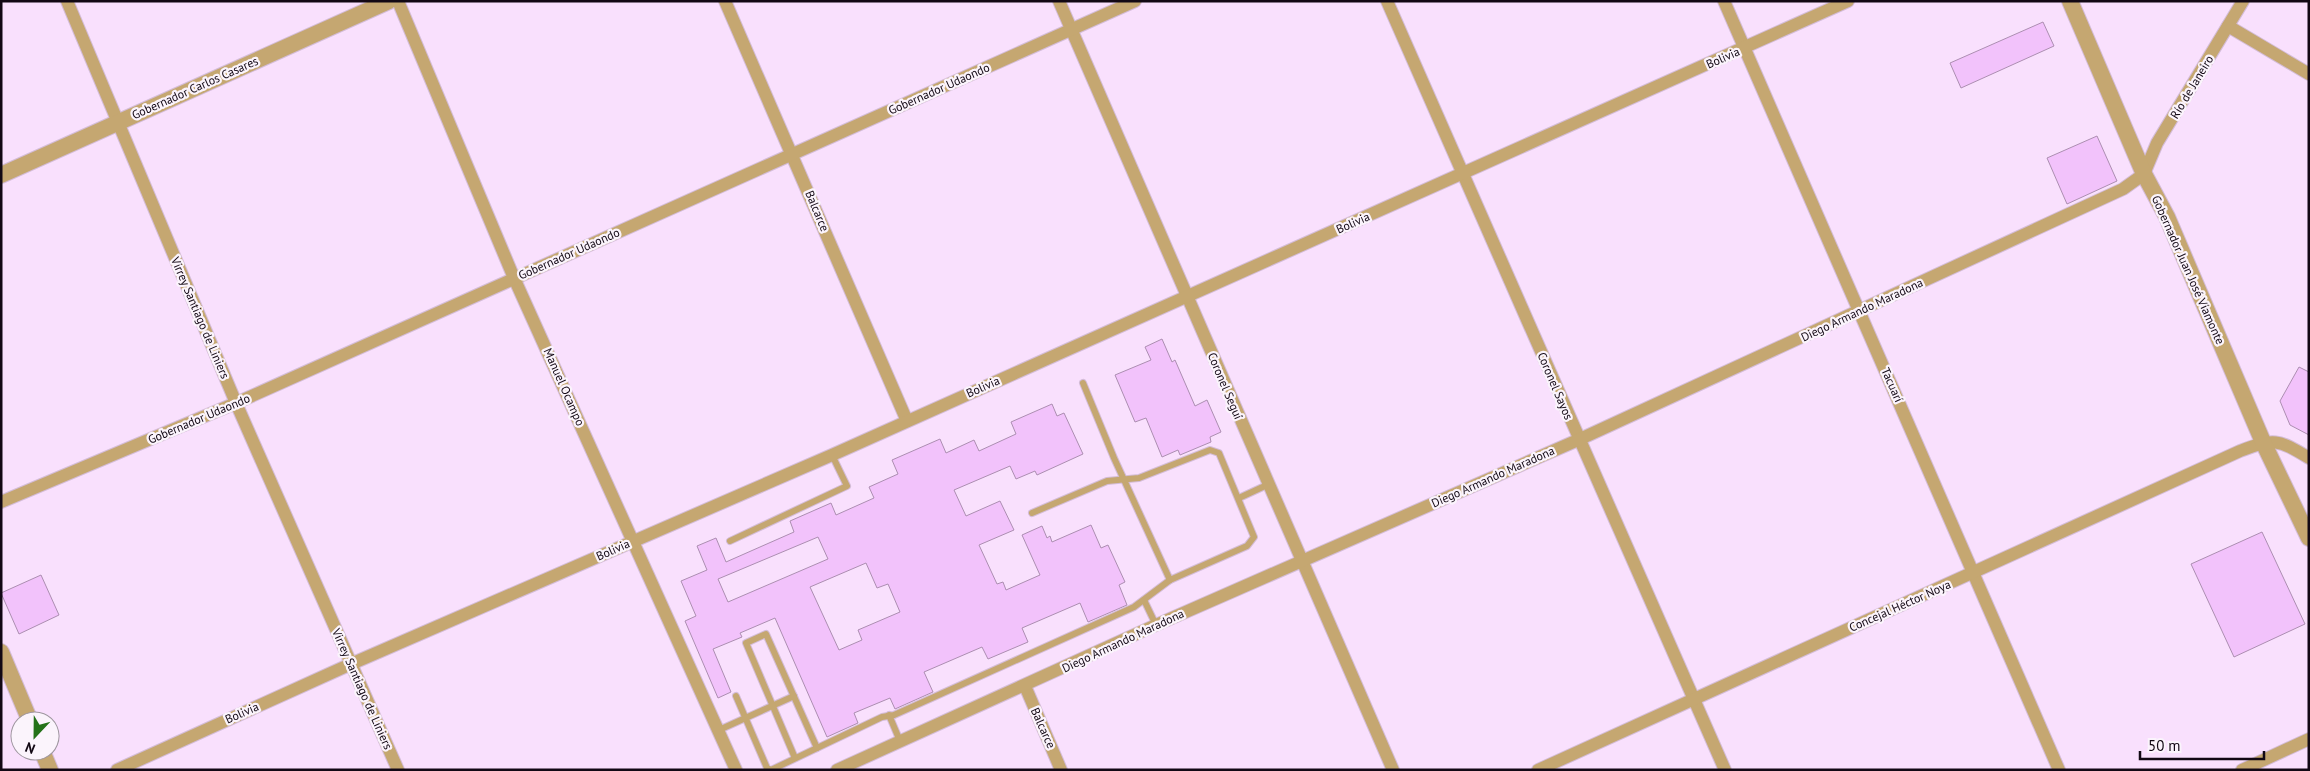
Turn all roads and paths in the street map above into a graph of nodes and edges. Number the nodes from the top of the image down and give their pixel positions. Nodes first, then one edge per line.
1 (67, 1) edge
2 (388, 1) edge
3 (398, 1) edge
4 (726, 1) edge
5 (1059, 1) edge
6 (1135, 1) edge
7 (1386, 1) edge
8 (1724, 1) edge
9 (1848, 1) edge
10 (2070, 1) edge
11 (2243, 1) edge
12 (2228, 26) junction
13 (1071, 30) junction
14 (1744, 48) junction
15 (2309, 74) edge
16 (117, 123) junction
17 (793, 154) junction
18 (1463, 174) junction
19 (2144, 174) junction
20 (1, 175) edge
21 (514, 278) junction
22 (1187, 297) junction
23 (1860, 312) junction
24 (1083, 383) dead end
25 (236, 404) junction
26 (907, 421) junction
27 (1578, 440) junction
28 (2263, 442) junction
29 (832, 455) junction
30 (2309, 458) edge
31 (1124, 479) junction
32 (1267, 485) junction
33 (1239, 498) junction
34 (1, 502) edge
35 (1032, 513) dead end
36 (2305, 516) edge
37 (2309, 538) edge
38 (633, 541) junction
39 (730, 541) dead end
40 (1301, 562) junction
41 (1974, 573) junction
42 (1170, 580) junction
43 (1144, 600) junction
44 (1156, 625) junction
45 (1, 652) edge
46 (351, 664) junction
47 (1025, 686) junction
48 (736, 696) dead end
49 (794, 696) junction
50 (1694, 699) junction
51 (773, 706) junction
52 (26, 711) edge
53 (889, 715) junction
54 (746, 718) junction
55 (719, 730) junction
56 (2309, 739) edge
57 (900, 741) junction
58 (817, 748) junction
59 (795, 758) junction
60 (117, 770) edge
61 (398, 770) edge
62 (736, 770) edge
63 (837, 770) edge
64 (1061, 770) edge
65 (1393, 770) edge
66 (1538, 770) edge
67 (1725, 770) edge
68 (2059, 770) edge
69 (2242, 770) edge

1 - 16 street, Virrey Santiago de Liniers
2 - 16 street, Gobernador Carlos Casares
3 - 21 street, Manuel Ocampo
4 - 17 street, Balcarce
5 - 13 street, Coronel Seguí
6 - 13 street, Gobernador Udaondo
7 - 18 street, Coronel Sayos
8 - 14 street, Tacuarí
9 - 14 street, Bolivia
10 - 19 street, Gobernador Juan José Viamonte
11 - 12 street, Río de Janeiro
12 - 15 street
12 - 19 street, Río de Janeiro
13 - 17 street, Gobernador Udaondo
13 - 22 street, Coronel Seguí
14 - 18 street, Bolivia
14 - 23 street, Tacuarí
16 - 20 street, Gobernador Carlos Casares
16 - 25 street, Virrey Santiago de Liniers
17 - 21 street, Gobernador Udaondo
17 - 26 street, Balcarce
18 - 22 street, Bolivia
18 - 27 street, Coronel Sayos
19 - 23 street, Diego Armando Maradona
19 - 28 street, Gobernador Juan José Viamonte
21 - 25 street, Gobernador Udaondo
21 - 38 street, Manuel Ocampo
22 - 26 street, Bolivia
22 - 32 street, Coronel Seguí
23 - 27 street, Diego Armando Maradona
23 - 41 street, Tacuarí
24 - 31 lane
25 - 34 street, Gobernador Udaondo
25 - 46 street, Virrey Santiago de Liniers
26 - 29 street, Bolivia
27 - 40 street, Diego Armando Maradona
27 - 50 street, Coronel Sayos
28 - 30 street
28 - 36 street, Gobernador Juan José Viamonte
28 - 41 street, Concejal Héctor Noya
29 - 38 street, Bolivia
29 - 39 lane
31 - 33 lane
31 - 35 lane
31 - 42 lane
32 - 33 lane
32 - 40 street, Coronel Seguí
33 - 42 lane
36 - 37 street, Gobernador Juan José Viamonte
38 - 46 street, Bolivia
38 - 55 street, Manuel Ocampo
40 - 44 street, Diego Armando Maradona
40 - 65 street, Coronel Seguí
41 - 50 street, Concejal Héctor Noya
41 - 68 street, Tacuarí
42 - 43 lane
43 - 44 lane
43 - 53 lane
44 - 47 street, Diego Armando Maradona
45 - 52 street
46 - 60 street, Bolivia
46 - 61 street, Virrey Santiago de Liniers
47 - 57 street, Diego Armando Maradona
47 - 64 street, Balcarce
48 - 54 lane
49 - 51 lane
49 - 51 lane
49 - 58 lane
50 - 66 street, Concejal Héctor Noya
50 - 67 street, Coronel Sayos
51 - 54 lane
51 - 59 lane
53 - 57 lane
53 - 58 lane
54 - 55 lane
54 - 59 lane
55 - 62 street, Manuel Ocampo
56 - 69 street
57 - 63 street, Diego Armando Maradona
58 - 59 lane

